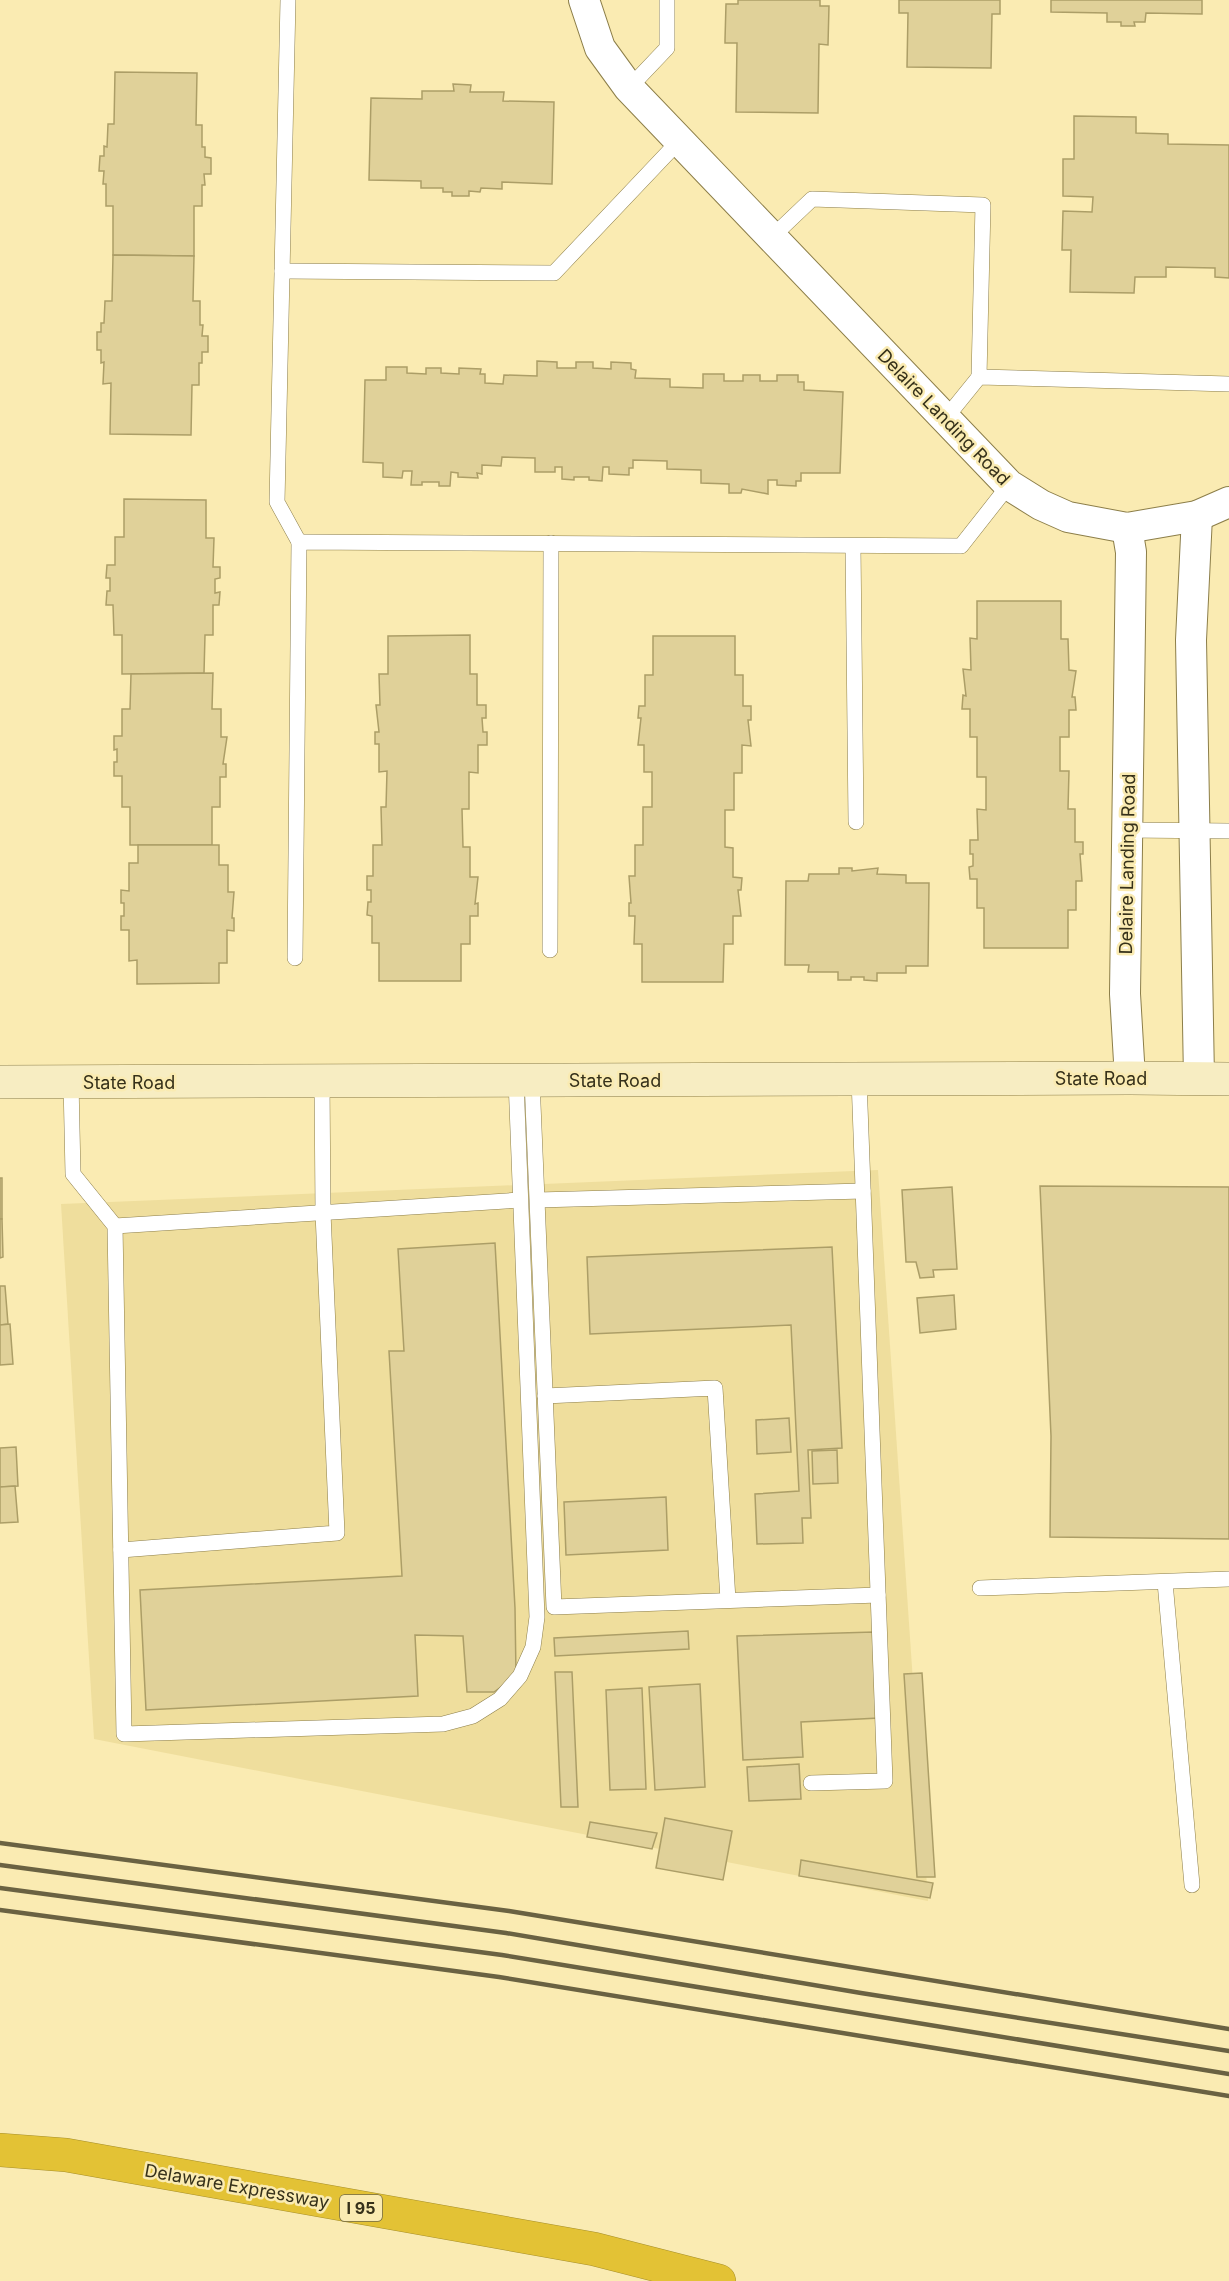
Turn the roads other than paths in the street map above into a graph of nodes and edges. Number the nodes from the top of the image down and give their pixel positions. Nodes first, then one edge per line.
1 (288, 0) edge
2 (584, 0) edge
3 (667, 0) edge
4 (629, 88) junction
5 (680, 141) junction
6 (772, 237) junction
7 (282, 271) junction
8 (979, 377) junction
9 (1229, 384) edge
10 (945, 419) junction
11 (1008, 485) junction
12 (1229, 502) edge
13 (1197, 516) junction
14 (1127, 528) junction
15 (299, 542) junction
16 (551, 543) junction
17 (853, 546) junction
18 (856, 822) dead end
19 (1127, 830) junction
20 (1195, 831) junction
21 (1229, 831) edge
22 (550, 950) dead end
23 (295, 958) dead end
24 (1130, 1078) junction
25 (859, 1079) junction
26 (1214, 1079) edge
27 (322, 1080) junction
28 (524, 1080) junction
29 (0, 1082) edge
30 (71, 1082) junction
31 (862, 1191) junction
32 (520, 1200) junction
33 (538, 1200) junction
34 (323, 1213) junction
35 (115, 1226) junction
36 (545, 1396) junction
37 (121, 1550) junction
38 (1229, 1579) edge
39 (1164, 1582) junction
40 (980, 1588) dead end
41 (878, 1595) junction
42 (728, 1600) junction
43 (811, 1783) dead end
44 (1192, 1885) dead end
45 (0, 2150) edge
46 (719, 2281) edge

1 - 7 lane
2 - 4 street, Delaire Landing Road
3 - 4 lane
4 - 5 street, Delaire Landing Road
5 - 6 street, Delaire Landing Road
5 - 7 lane
6 - 8 lane
6 - 10 street, Delaire Landing Road
7 - 15 lane
8 - 9 lane
8 - 10 lane
10 - 11 street, Delaire Landing Road
11 - 14 street, Delaire Landing Road
11 - 17 lane
12 - 13 street
13 - 14 street
13 - 20 street
14 - 19 street, Delaire Landing Road
15 - 16 lane
15 - 23 lane
16 - 17 lane
16 - 22 lane
17 - 18 lane
19 - 20 lane
19 - 24 street, Delaire Landing Road
20 - 21 lane
20 - 26 street
24 - 25 main road, State Road
24 - 26 main road, State Road
25 - 28 main road, State Road
25 - 31 lane
27 - 28 main road, State Road
27 - 30 main road, State Road
27 - 34 lane
28 - 32 lane
28 - 33 lane
29 - 30 main road, State Road
30 - 35 lane
31 - 33 lane
31 - 41 lane
32 - 34 lane
32 - 37 lane
33 - 36 lane
34 - 35 lane
34 - 37 lane
35 - 37 lane
36 - 42 lane
36 - 42 lane
38 - 39 lane
39 - 40 lane
39 - 44 lane
41 - 42 lane
41 - 43 lane
45 - 46 highway, Delaware Expressway / I 95

